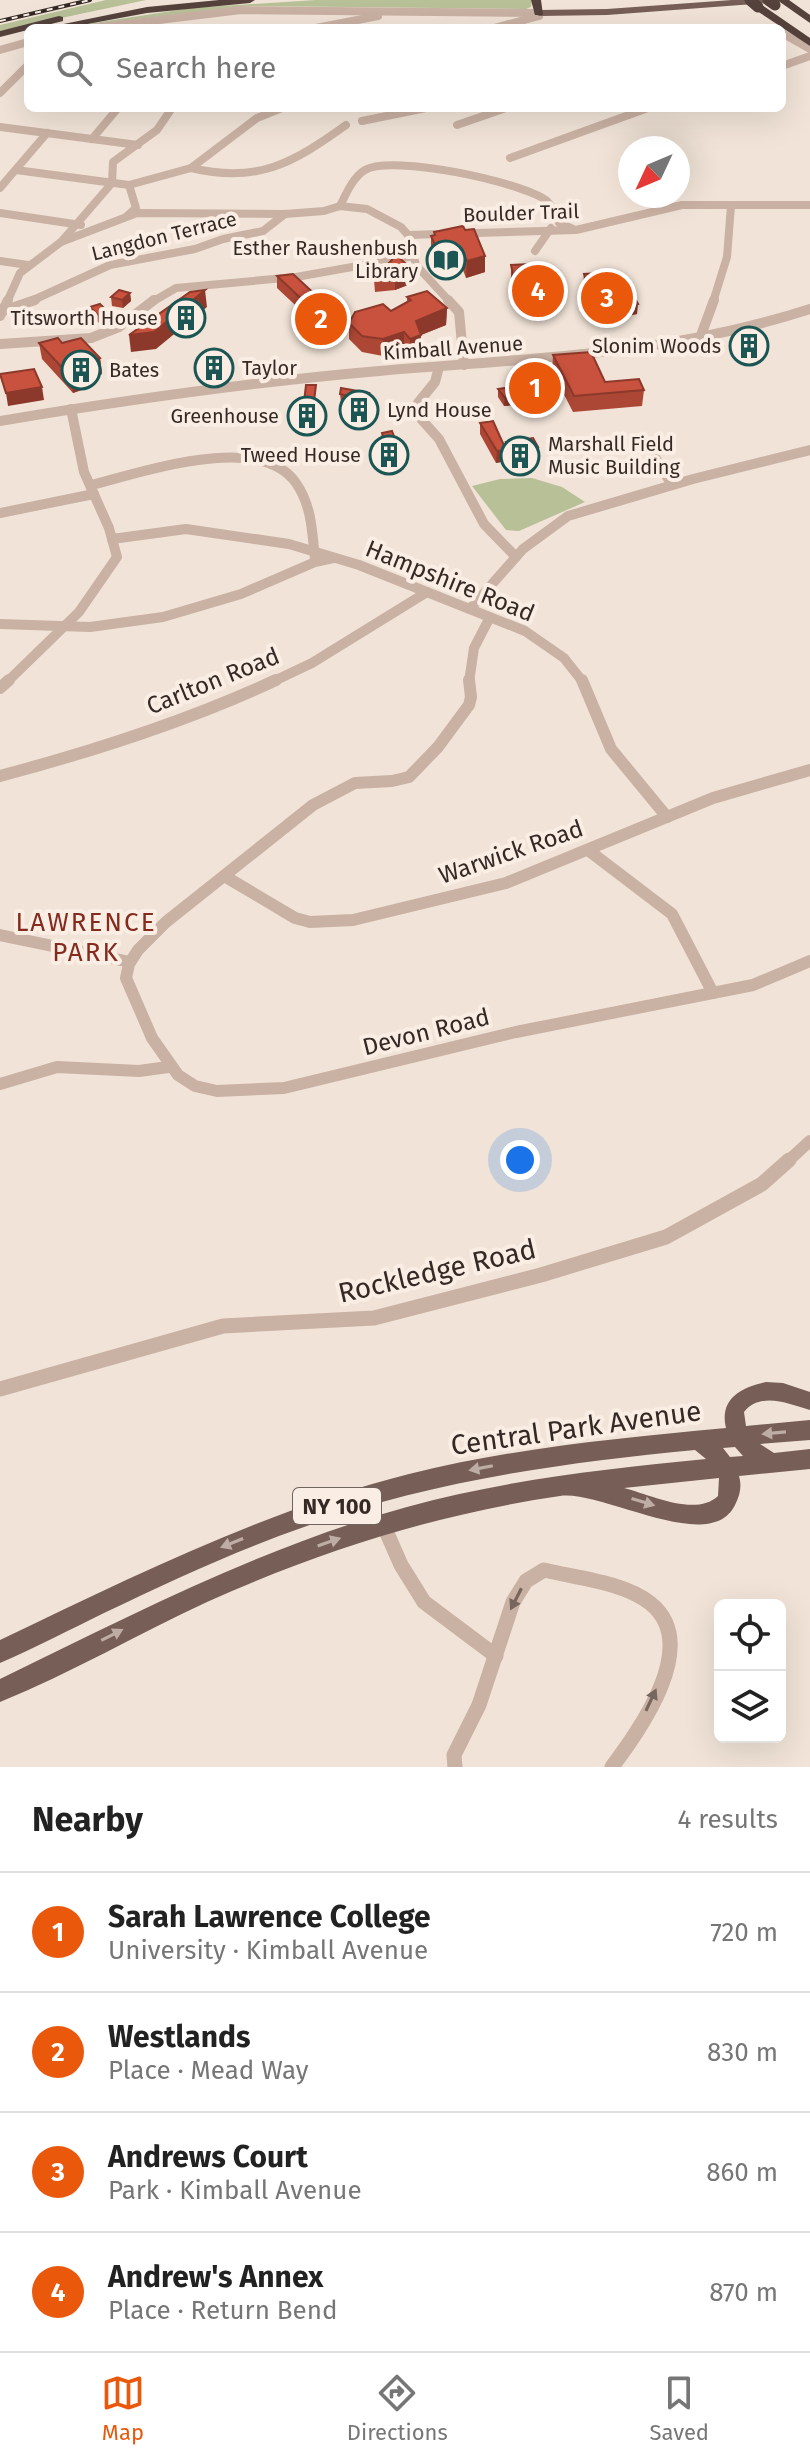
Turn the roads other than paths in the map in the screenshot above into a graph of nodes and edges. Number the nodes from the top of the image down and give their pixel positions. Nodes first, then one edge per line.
1 (163, 0) edge
2 (185, 0) edge
3 (250, 0) edge
4 (536, 0) edge
5 (782, 3) edge
6 (117, 9) junction
7 (396, 11) junction
8 (539, 13) junction
9 (191, 14) junction
10 (810, 20) edge
11 (47, 24) edge
12 (71, 24) edge
13 (121, 24) edge
14 (187, 24) edge
15 (335, 24) edge
16 (513, 24) edge
17 (24, 29) edge
18 (810, 29) edge
19 (0, 34) edge
20 (24, 34) edge
21 (786, 35) edge
22 (0, 41) edge
23 (810, 41) edge
24 (24, 43) edge
25 (810, 49) edge
26 (0, 50) edge
27 (810, 56) edge
28 (786, 65) edge
29 (24, 69) edge
30 (0, 78) edge
31 (11, 81) junction
32 (0, 93) edge
33 (115, 112) edge
34 (169, 112) edge
35 (272, 112) edge
36 (406, 112) edge
37 (494, 112) edge
38 (637, 112) edge
39 (362, 121) dead end
40 (346, 125) dead end
41 (457, 125) dead end
42 (0, 127) edge
43 (47, 133) junction
44 (92, 139) junction
45 (138, 145) junction
46 (510, 158) dead end
47 (191, 168) junction
48 (16, 170) junction
49 (112, 183) junction
50 (129, 185) junction
51 (0, 188) edge
52 (810, 205) edge
53 (340, 206) junction
54 (731, 206) junction
55 (0, 213) edge
56 (285, 214) junction
57 (121, 220) junction
58 (559, 223) junction
59 (77, 224) junction
60 (100, 228) junction
61 (576, 230) junction
62 (404, 231) junction
63 (546, 232) junction
64 (61, 242) junction
65 (535, 251) dead end
66 (414, 256) junction
67 (0, 261) edge
68 (28, 265) junction
69 (810, 309) edge
70 (2, 313) edge
71 (700, 338) junction
72 (0, 344) edge
73 (464, 365) junction
74 (439, 367) junction
75 (71, 409) junction
76 (0, 421) edge
77 (810, 450) edge
78 (654, 456) dead end
79 (672, 485) junction
80 (92, 490) junction
81 (0, 513) edge
82 (112, 539) junction
83 (316, 557) junction
84 (516, 557) junction
85 (427, 592) junction
86 (470, 609) junction
87 (489, 619) junction
88 (0, 624) edge
89 (67, 626) junction
90 (0, 688) edge
91 (810, 770) edge
92 (0, 776) edge
93 (667, 817) junction
94 (588, 850) junction
95 (226, 877) junction
96 (0, 935) edge
97 (810, 961) edge
98 (130, 962) junction
99 (713, 993) junction
100 (168, 1067) junction
101 (0, 1084) edge
102 (810, 1141) edge
103 (0, 1389) edge
104 (810, 1401) edge
105 (810, 1430) edge
106 (738, 1436) junction
107 (697, 1440) junction
108 (810, 1459) edge
109 (774, 1463) junction
110 (727, 1467) junction
111 (567, 1484) junction
112 (383, 1524) junction
113 (0, 1652) edge
114 (496, 1656) junction
115 (0, 1691) edge
116 (455, 1767) edge
117 (612, 1767) edge

1 - 6 highway
2 - 6 highway
3 - 12 highway
4 - 8 highway
5 - 8 main road
5 - 10 highway
5 - 18 highway
5 - 23 highway
6 - 11 highway
7 - 8 street
7 - 9 street
7 - 15 street
8 - 16 street
9 - 13 street
9 - 14 street
17 - 19 highway
20 - 22 highway
21 - 25 street
24 - 26 street
27 - 28 street
29 - 31 street
30 - 31 street
31 - 32 street
33 - 44 street
34 - 45 street
35 - 47 street
36 - 39 street
37 - 41 street
38 - 46 street
40 - 47 street
42 - 43 street
43 - 44 street
43 - 48 street
44 - 45 street
45 - 49 street
47 - 50 street
48 - 49 street
48 - 51 street
49 - 50 street
49 - 59 street
50 - 57 street, Langdon Terrace
52 - 54 street, Boulder Trail
53 - 56 street, Boulder Trail
53 - 58 street
53 - 62 street, Boulder Trail
54 - 61 street, Boulder Trail
54 - 71 street
55 - 59 street, Langdon Terrace
56 - 57 street, Boulder Trail
56 - 70 street, Langdon Terrace
57 - 60 street, Boulder Trail
58 - 61 street
58 - 63 street
59 - 60 street, Langdon Terrace
59 - 64 street
60 - 64 street, Boulder Trail
61 - 63 street, Boulder Trail
62 - 63 street, Boulder Trail
62 - 66 street
63 - 65 street
64 - 68 street
66 - 72 street
66 - 73 street
67 - 68 street
68 - 70 street
69 - 71 street, Kimball Avenue
71 - 73 street, Kimball Avenue
73 - 74 street, Kimball Avenue
74 - 75 street, Kimball Avenue
74 - 84 street
75 - 76 street, Kimball Avenue
75 - 80 street
77 - 79 street
78 - 79 street
79 - 84 street
80 - 81 street
80 - 82 street
80 - 83 street
82 - 83 street, Hampshire Road
82 - 89 street
83 - 85 street, Hampshire Road
83 - 89 street
84 - 86 street
85 - 86 street, Hampshire Road
85 - 92 street, Carlton Road
86 - 87 street, Hampshire Road
87 - 93 street, Hampshire Road
87 - 95 street
88 - 89 street
89 - 90 street
91 - 93 street, Warwick Road
93 - 94 street, Warwick Road
94 - 95 street, Warwick Road
94 - 99 street
95 - 98 street
96 - 98 street
97 - 99 street, Devon Road
98 - 100 street
99 - 100 street, Devon Road
100 - 101 street
102 - 103 street, Rockledge Road
104 - 106 main road
105 -> 106 main road, Central Park Avenue / NY 100
106 - 107 main road, Central Park Avenue / NY 100
106 - 109 main road
107 - 110 main road
107 -> 113 main road, Central Park Avenue / NY 100
108 - 109 main road, NY 100
109 - 110 main road, NY 100
110 - 111 main road, NY 100
111 -> 110 main road
111 - 112 main road, NY 100
112 - 114 street
115 -> 112 main road, NY 100
114 - 116 street
117 -> 114 street

